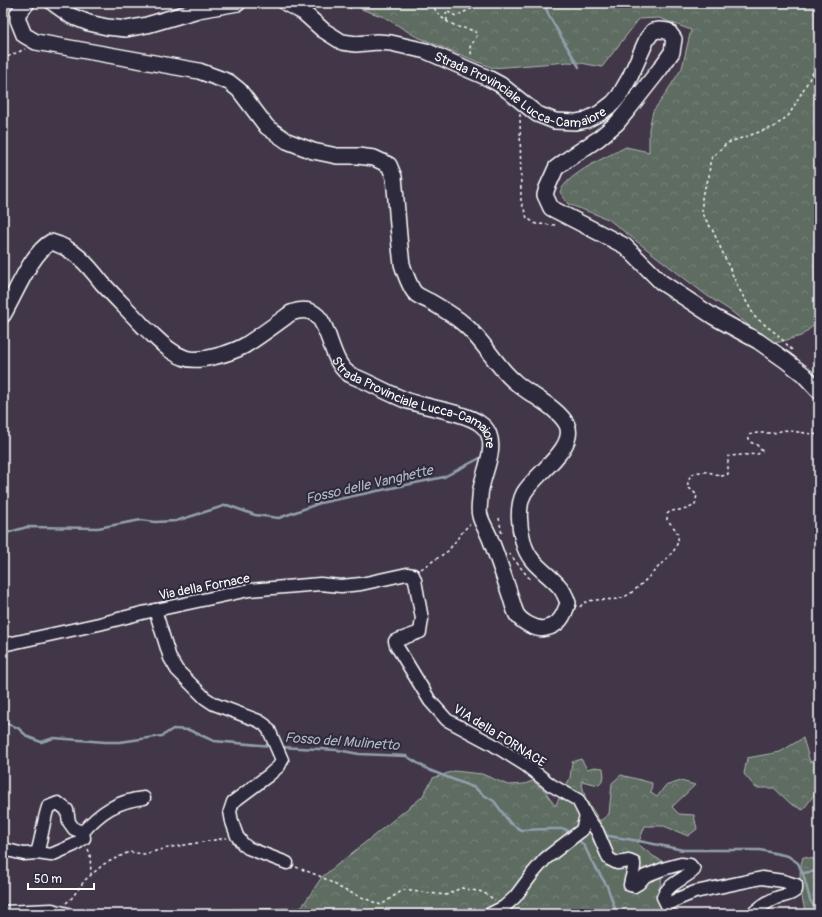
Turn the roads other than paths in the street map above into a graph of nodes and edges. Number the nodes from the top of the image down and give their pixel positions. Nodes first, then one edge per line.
1 (27, 3) edge
2 (53, 3) edge
3 (238, 3) edge
4 (286, 3) edge
5 (3, 315) edge
6 (819, 391) edge
7 (413, 575) joint
8 (155, 610) junction
9 (3, 645) edge
10 (144, 798) dead end
11 (586, 816) junction
12 (84, 835) junction
13 (3, 849) edge
14 (37, 853) junction
15 (287, 863) road end
16 (3, 912) edge
17 (68, 914) edge
18 (490, 914) edge
19 (752, 914) edge

1 - 5 main road, Strada Provinciale Lucca-Camaiore
2 - 3 main road
4 - 6 main road, Strada Provinciale Lucca-Camaiore
7 - 8 street, Via della Fornace
7 - 11 street, VIA della FORNACE
8 - 9 street, Via della Fornace
8 - 15 street
10 - 12 street
11 - 18 street
11 - 19 street, VIA della FORNACE
12 - 14 street
12 - 14 street
13 - 14 street
16 - 17 street

